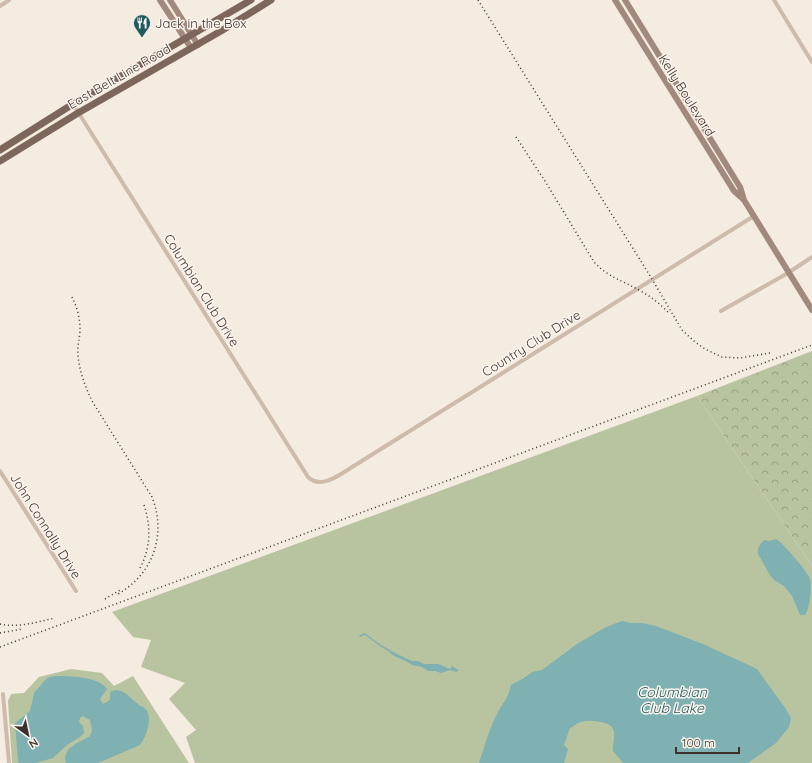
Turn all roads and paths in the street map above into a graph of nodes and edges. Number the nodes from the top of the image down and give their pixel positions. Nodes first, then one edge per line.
1 (9, 0) edge
2 (160, 0) edge
3 (170, 0) edge
4 (251, 0) edge
5 (271, 0) edge
6 (615, 0) edge
7 (625, 0) edge
8 (774, 0) edge
9 (0, 6) edge
10 (175, 7) junction
11 (168, 12) junction
12 (192, 35) junction
13 (185, 39) junction
14 (198, 45) junction
15 (191, 48) junction
16 (657, 53) junction
17 (650, 57) junction
18 (812, 62) edge
19 (73, 104) junction
20 (78, 113) junction
21 (715, 145) junction
22 (708, 149) junction
23 (0, 150) edge
24 (0, 161) edge
25 (744, 200) junction
26 (754, 216) junction
27 (812, 257) edge
28 (788, 273) junction
29 (812, 310) edge
30 (721, 311) dead end
31 (0, 471) edge
32 (317, 483) joint
33 (76, 591) dead end
34 (3, 694) dead end
35 (9, 763) edge

1 - 9 street
2 - 11 street
3 - 10 street
4 - 12 main road, East Belt Line Road
5 - 14 main road, East Belt Line Road
6 - 17 street, Kelly Boulevard
7 - 16 street, Kelly Boulevard
8 - 18 street
10 - 11 street
10 - 12 street
11 - 13 street
12 - 13 main road, East Belt Line Road
12 - 14 street
13 - 15 street
13 - 19 main road, East Belt Line Road
14 - 15 main road, East Belt Line Road
15 - 20 main road, East Belt Line Road
16 - 17 street
16 - 21 street, Kelly Boulevard
17 - 22 street, Kelly Boulevard
19 - 20 street, Columbian Club Drive
19 - 23 main road, East Belt Line Road
20 - 24 main road, East Belt Line Road
20 - 32 street, Columbian Club Drive
21 - 22 street
21 - 25 street, Kelly Boulevard
22 - 25 street, Kelly Boulevard
25 - 26 street, Kelly Boulevard
26 - 28 street, Kelly Boulevard
26 - 32 street, Country Club Drive
27 - 28 street
28 - 29 street, Kelly Boulevard
28 - 30 street
31 - 33 street, John Connally Drive
34 - 35 street

